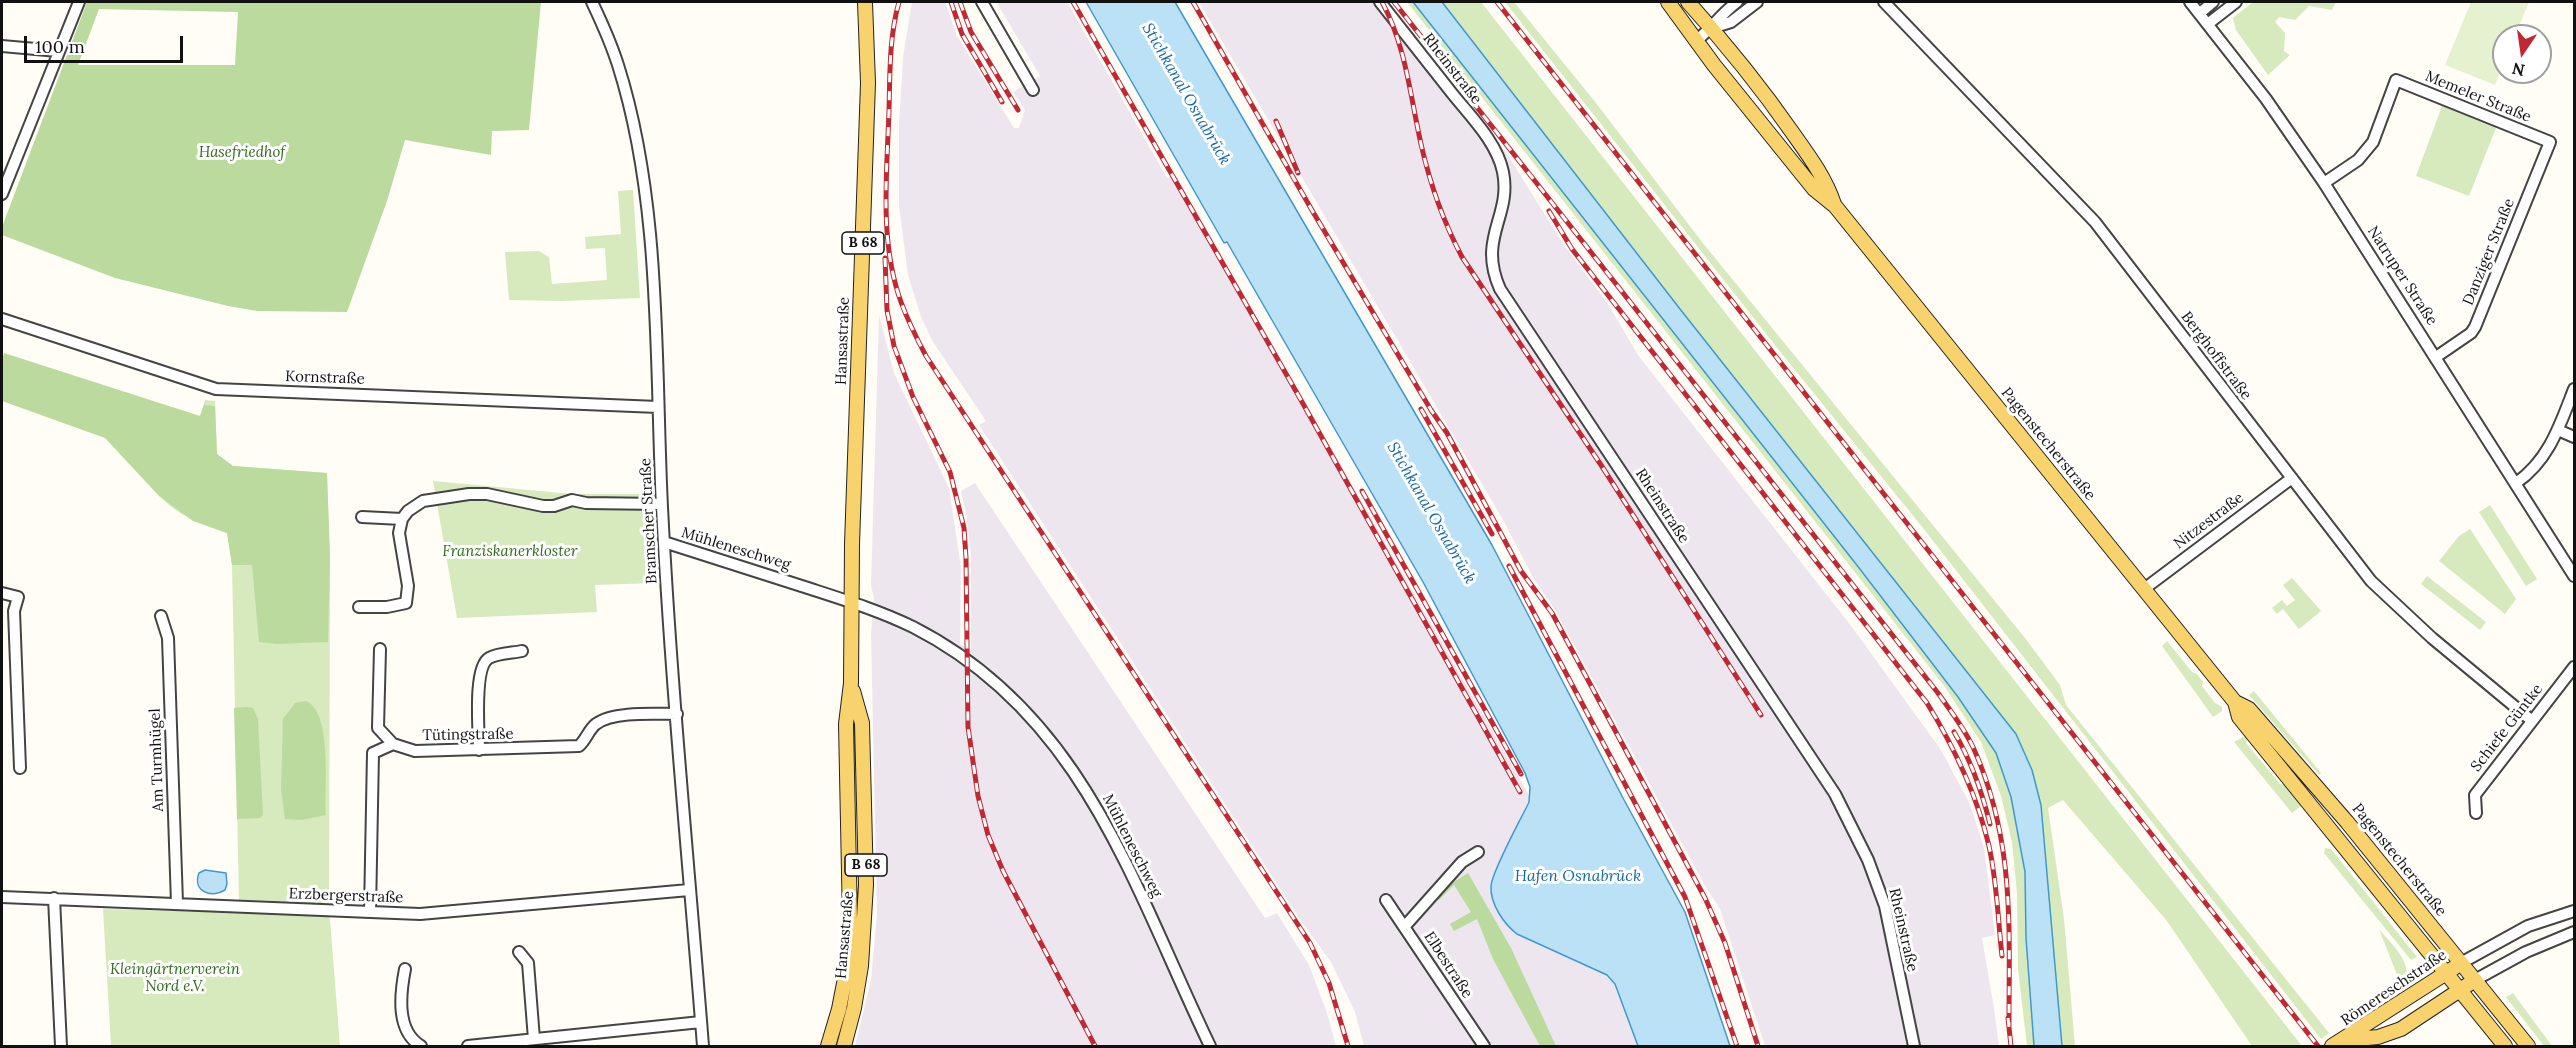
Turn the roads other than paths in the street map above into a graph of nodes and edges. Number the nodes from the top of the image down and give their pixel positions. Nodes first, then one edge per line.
1 (79, 2) edge
2 (592, 2) edge
3 (865, 2) edge
4 (982, 2) edge
5 (1380, 2) edge
6 (1668, 2) edge
7 (1688, 2) edge
8 (1737, 2) edge
9 (1757, 2) edge
10 (1884, 2) edge
11 (2190, 2) edge
12 (2213, 2) edge
13 (2236, 2) edge
14 (2200, 13) junction
15 (2209, 24) junction
16 (1712, 28) junction
17 (1697, 40) junction
18 (2, 46) edge
19 (58, 51) junction
20 (1033, 90) dead end
21 (2550, 142) joint
22 (2324, 183) junction
23 (2, 194) edge
24 (1835, 206) junction
25 (2, 319) edge
26 (2436, 357) junction
27 (2574, 389) edge
28 (658, 407) junction
29 (2558, 430) junction
30 (2574, 437) edge
31 (2292, 478) junction
32 (2516, 483) junction
33 (661, 504) junction
34 (363, 517) dead end
35 (402, 519) junction
36 (664, 542) junction
37 (2574, 576) edge
38 (2144, 588) junction
39 (2, 593) edge
40 (850, 602) junction
41 (358, 607) dead end
42 (161, 616) dead end
43 (380, 649) dead end
44 (522, 651) dead end
45 (2574, 667) edge
46 (851, 683) junction
47 (2235, 702) junction
48 (677, 714) junction
49 (2531, 720) junction
50 (393, 744) junction
51 (479, 750) junction
52 (20, 768) dead end
53 (2476, 813) dead end
54 (1478, 852) dead end
55 (689, 890) junction
56 (2, 897) edge
57 (54, 898) junction
58 (1386, 900) dead end
59 (177, 903) junction
60 (2574, 911) edge
61 (370, 912) junction
62 (1405, 926) junction
63 (2574, 932) edge
64 (519, 952) dead end
65 (2461, 963) junction
66 (405, 969) dead end
67 (2446, 973) junction
68 (2475, 980) junction
69 (2459, 990) junction
70 (701, 1022) junction
71 (534, 1039) junction
72 (2338, 1044) edge
73 (497, 1045) edge
74 (61, 1047) edge
75 (421, 1047) edge
76 (468, 1047) edge
77 (703, 1047) edge
78 (828, 1047) edge
79 (843, 1047) edge
80 (1210, 1047) edge
81 (1484, 1047) edge
82 (1914, 1047) edge
83 (2505, 1047) edge
84 (2528, 1047) edge

1 - 19 street
2 - 28 street, Bramscher Straße
3 - 40 main road, Hansastraße / B 68
4 - 20 street
5 - 82 street, Rheinstraße
6 - 17 main road, Pagenstecherstraße
7 - 16 main road, Pagenstecherstraße
8 - 16 street
9 - 16 street
10 - 31 street, Berghoffstraße
11 - 14 street, Natruper Straße
12 - 14 street
13 - 15 street
14 - 15 street, Natruper Straße
15 - 22 street, Natruper Straße
16 - 17 street
16 - 24 main road, Pagenstecherstraße
17 - 24 main road, Pagenstecherstraße
18 - 19 street
19 - 23 street
21 - 22 street, Memeler Straße
21 - 26 street, Danziger Straße
22 - 26 street, Natruper Straße
24 - 38 main road, Pagenstecherstraße
25 - 28 street, Kornstraße
26 - 32 street, Natruper Straße
27 - 29 street
28 - 33 street, Bramscher Straße
29 - 30 street
29 - 32 street
31 - 38 street, Nitzestraße
31 - 49 street, Berghoffstraße
32 - 37 street, Natruper Straße
33 - 35 street
33 - 36 street, Bramscher Straße
34 - 35 street
35 - 41 street
36 - 40 street, Mühleneschweg
36 - 48 street, Bramscher Straße
38 - 47 main road, Pagenstecherstraße
39 - 52 street
40 - 46 main road, Hansastraße / B 68
40 - 80 street, Mühleneschweg
42 - 59 street, Am Turmhügel
43 - 50 street
44 - 51 street
45 - 49 street, Schiefe Güntke
46 - 78 main road, Hansastraße / B 68
46 - 79 main road, Hansastraße / B 68
47 - 65 main road, Pagenstecherstraße
47 - 67 main road, Pagenstecherstraße
48 - 51 street, Tütingstraße
48 - 55 street, Bramscher Straße
49 - 53 street, Schiefe Güntke
50 - 51 street, Tütingstraße
50 - 61 street
54 - 62 street
55 - 61 street, Erzbergerstraße
55 - 70 street, Bramscher Straße
56 - 57 street, Erzbergerstraße
57 - 59 street, Erzbergerstraße
57 - 74 street
58 - 62 street, Elbestraße
59 - 61 street, Erzbergerstraße
60 - 65 street
62 - 81 street, Elbestraße
63 - 68 street
64 - 71 street
65 - 67 main road, Römereschstraße
65 - 68 main road, Pagenstecherstraße
66 - 75 street
67 - 69 main road, Pagenstecherstraße
67 - 72 main road, Römereschstraße
68 - 69 main road, Römereschstraße
68 - 84 main road, Pagenstecherstraße
69 - 72 main road, Römereschstraße
69 - 83 main road, Pagenstecherstraße
70 - 71 street
70 - 77 street, Bramscher Straße
71 - 73 street
73 - 76 street

